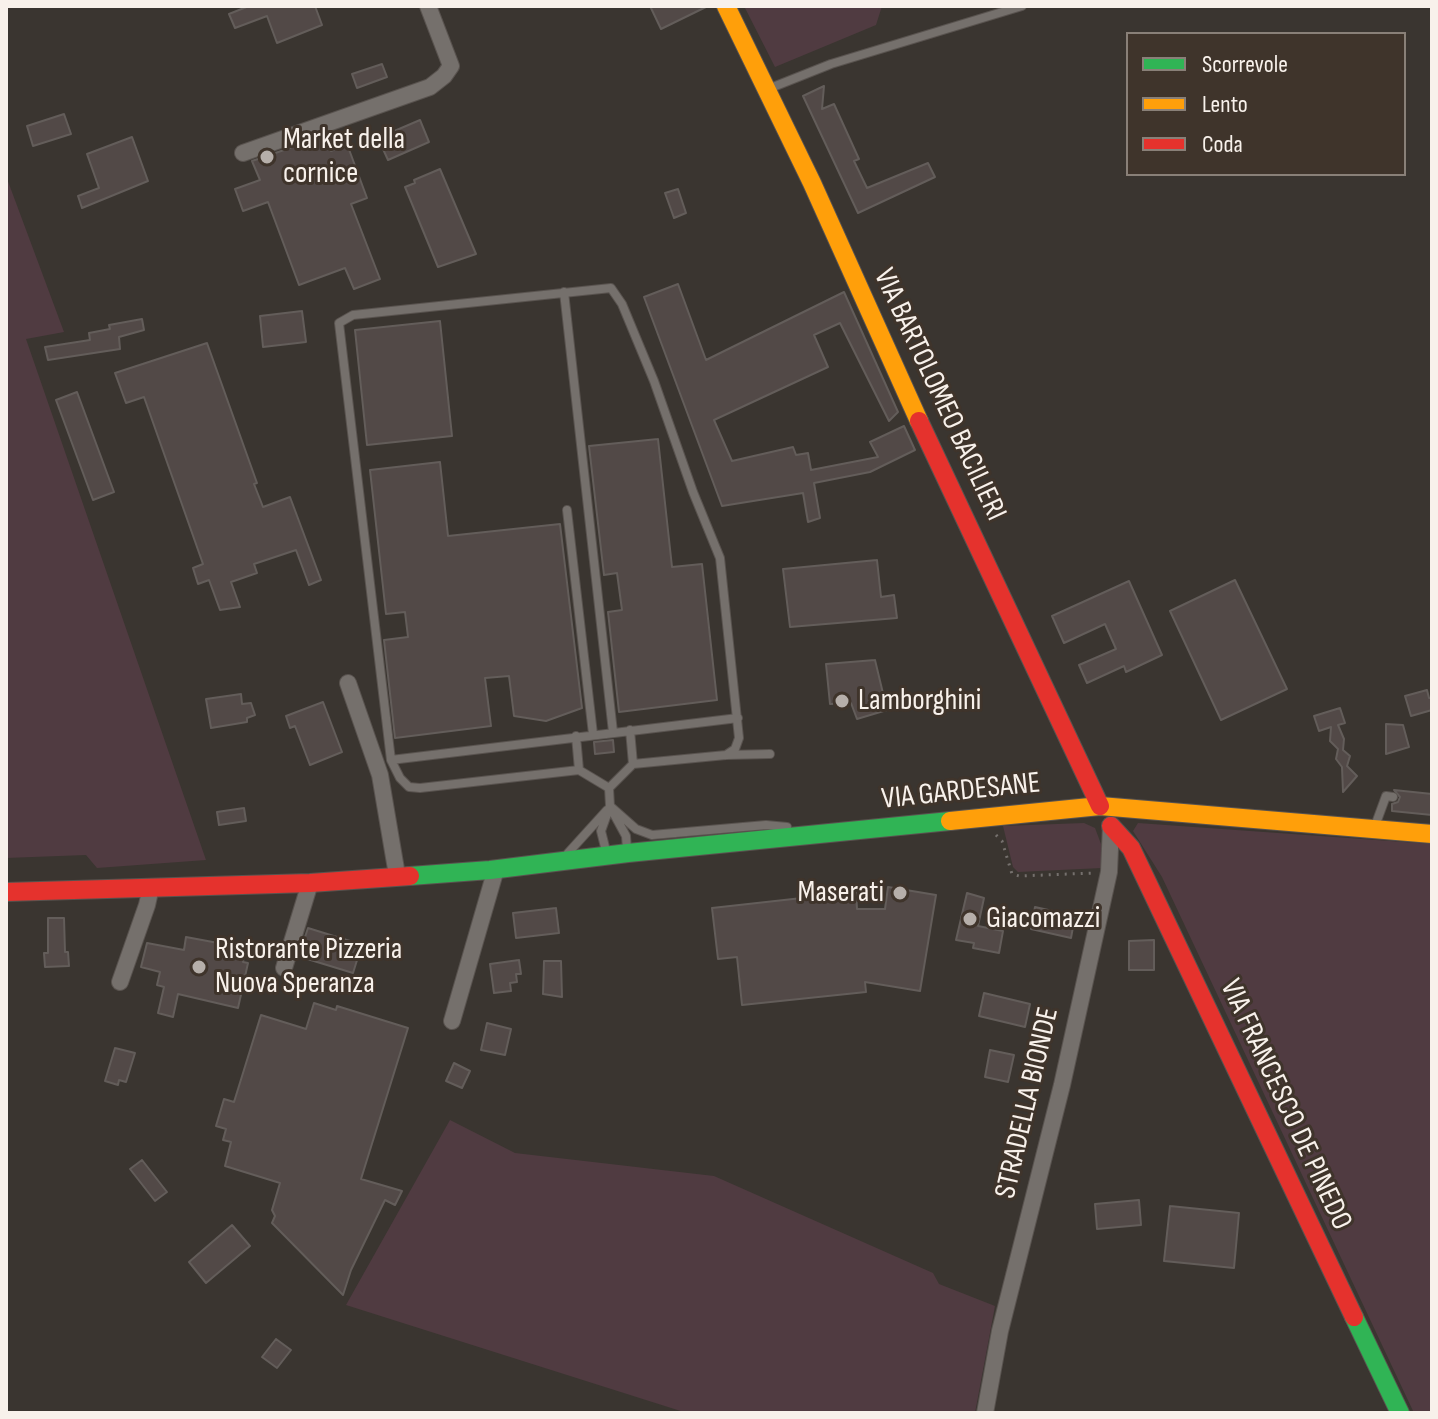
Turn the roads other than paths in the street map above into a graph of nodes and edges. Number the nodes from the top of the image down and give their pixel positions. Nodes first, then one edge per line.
1 (428, 6) edge
2 (726, 6) edge
3 (1022, 6) edge
4 (767, 90) junction
5 (243, 153) dead end
6 (564, 292) junction
7 (567, 510) dead end
8 (348, 683) dead end
9 (738, 718) junction
10 (630, 730) junction
11 (613, 732) junction
12 (593, 734) junction
13 (576, 736) junction
14 (770, 754) dead end
15 (726, 755) junction
16 (391, 760) junction
17 (633, 764) junction
18 (579, 770) junction
19 (609, 788) junction
20 (1393, 797) dead end
21 (610, 806) junction
22 (1100, 806) junction
23 (1111, 826) junction
24 (1373, 829) junction
25 (833, 833) junction
26 (1432, 834) edge
27 (628, 853) junction
28 (607, 856) junction
29 (561, 861) junction
30 (496, 869) junction
31 (397, 875) junction
32 (310, 883) junction
33 (151, 887) junction
34 (6, 892) edge
35 (284, 968) dead end
36 (120, 982) dead end
37 (452, 1021) dead end
38 (985, 1413) edge
39 (1400, 1413) edge

1 - 5 street
2 - 4 street, VIA BARTOLOMEO BACILIERI
3 - 4 lane
4 - 22 street, VIA BARTOLOMEO BACILIERI
6 - 9 lane
6 - 11 lane
6 - 16 lane
7 - 12 lane
8 - 31 street
9 - 10 lane
9 - 15 lane
10 - 11 lane
10 - 17 lane
11 - 12 lane
12 - 13 lane
13 - 16 lane
13 - 18 lane
14 - 15 lane
15 - 17 lane
16 - 18 lane
17 - 19 lane
18 - 19 lane
19 - 21 lane
20 - 24 lane
21 - 25 lane
21 - 27 lane
21 - 28 lane
21 - 29 lane
22 - 23 street
22 - 24 street, VIA GARDESANE
22 - 25 street, VIA GARDESANE
23 - 38 street, STRADELLA BIONDE
23 - 39 street, VIA FRANCESCO DE PINEDO
24 - 26 street, VIA GARDESANE
25 - 27 street, VIA GARDESANE
27 - 28 street, VIA GARDESANE
28 - 29 street, VIA GARDESANE
29 - 30 street, VIA GARDESANE
30 - 31 street, VIA GARDESANE
30 - 37 street
31 - 32 street, VIA GARDESANE
32 - 33 street, VIA GARDESANE
32 - 35 street
33 - 34 street, VIA GARDESANE
33 - 36 street

